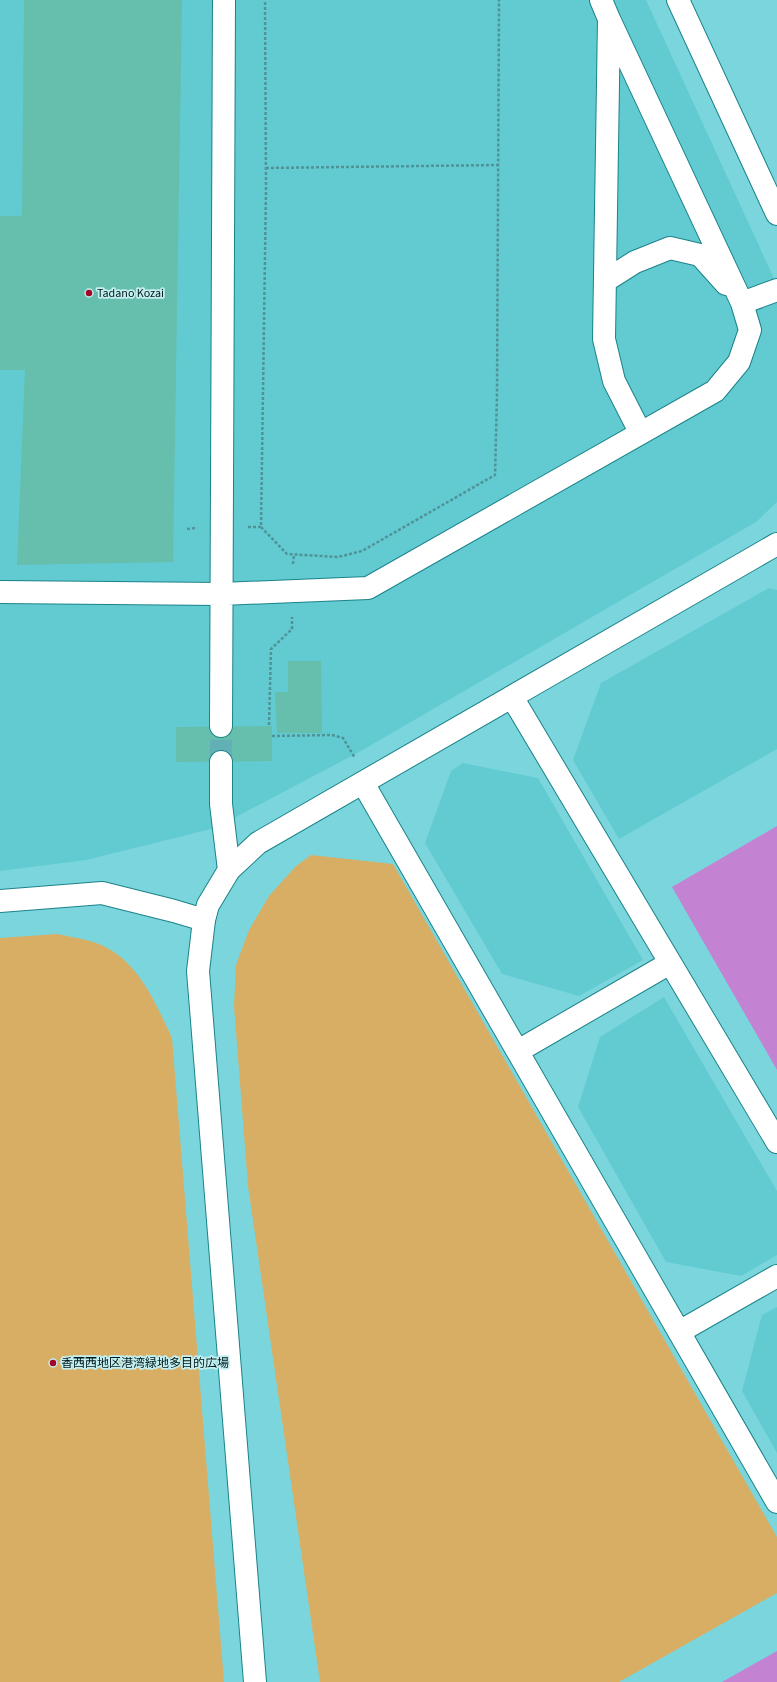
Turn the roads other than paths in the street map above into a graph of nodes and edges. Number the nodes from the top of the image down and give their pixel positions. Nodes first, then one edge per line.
1 (224, 0) edge
2 (678, 0) edge
3 (605, 10) edge
4 (777, 214) edge
5 (605, 281) junction
6 (777, 290) edge
7 (742, 303) junction
8 (640, 432) junction
9 (777, 544) edge
10 (0, 592) edge
11 (221, 594) junction
12 (512, 697) junction
13 (221, 726) tunnel mouth
14 (221, 762) tunnel mouth
15 (363, 783) junction
16 (229, 870) junction
17 (0, 901) edge
18 (204, 920) junction
19 (670, 963) junction
20 (518, 1051) junction
21 (777, 1142) edge
22 (777, 1276) edge
23 (679, 1332) junction
24 (777, 1502) edge
25 (255, 1682) edge

1 - 11 street
2 - 4 street
3 - 5 street
3 - 7 street
5 - 7 street
5 - 8 street
6 - 7 street
7 - 8 street
8 - 11 street
9 - 12 street
10 - 11 street
11 - 13 street
12 - 15 street
12 - 19 street
14 - 16 street
15 - 16 street
15 - 20 street
16 - 18 street
17 - 18 street
18 - 25 street
19 - 20 street
19 - 21 street
20 - 23 street
22 - 23 street
23 - 24 street

